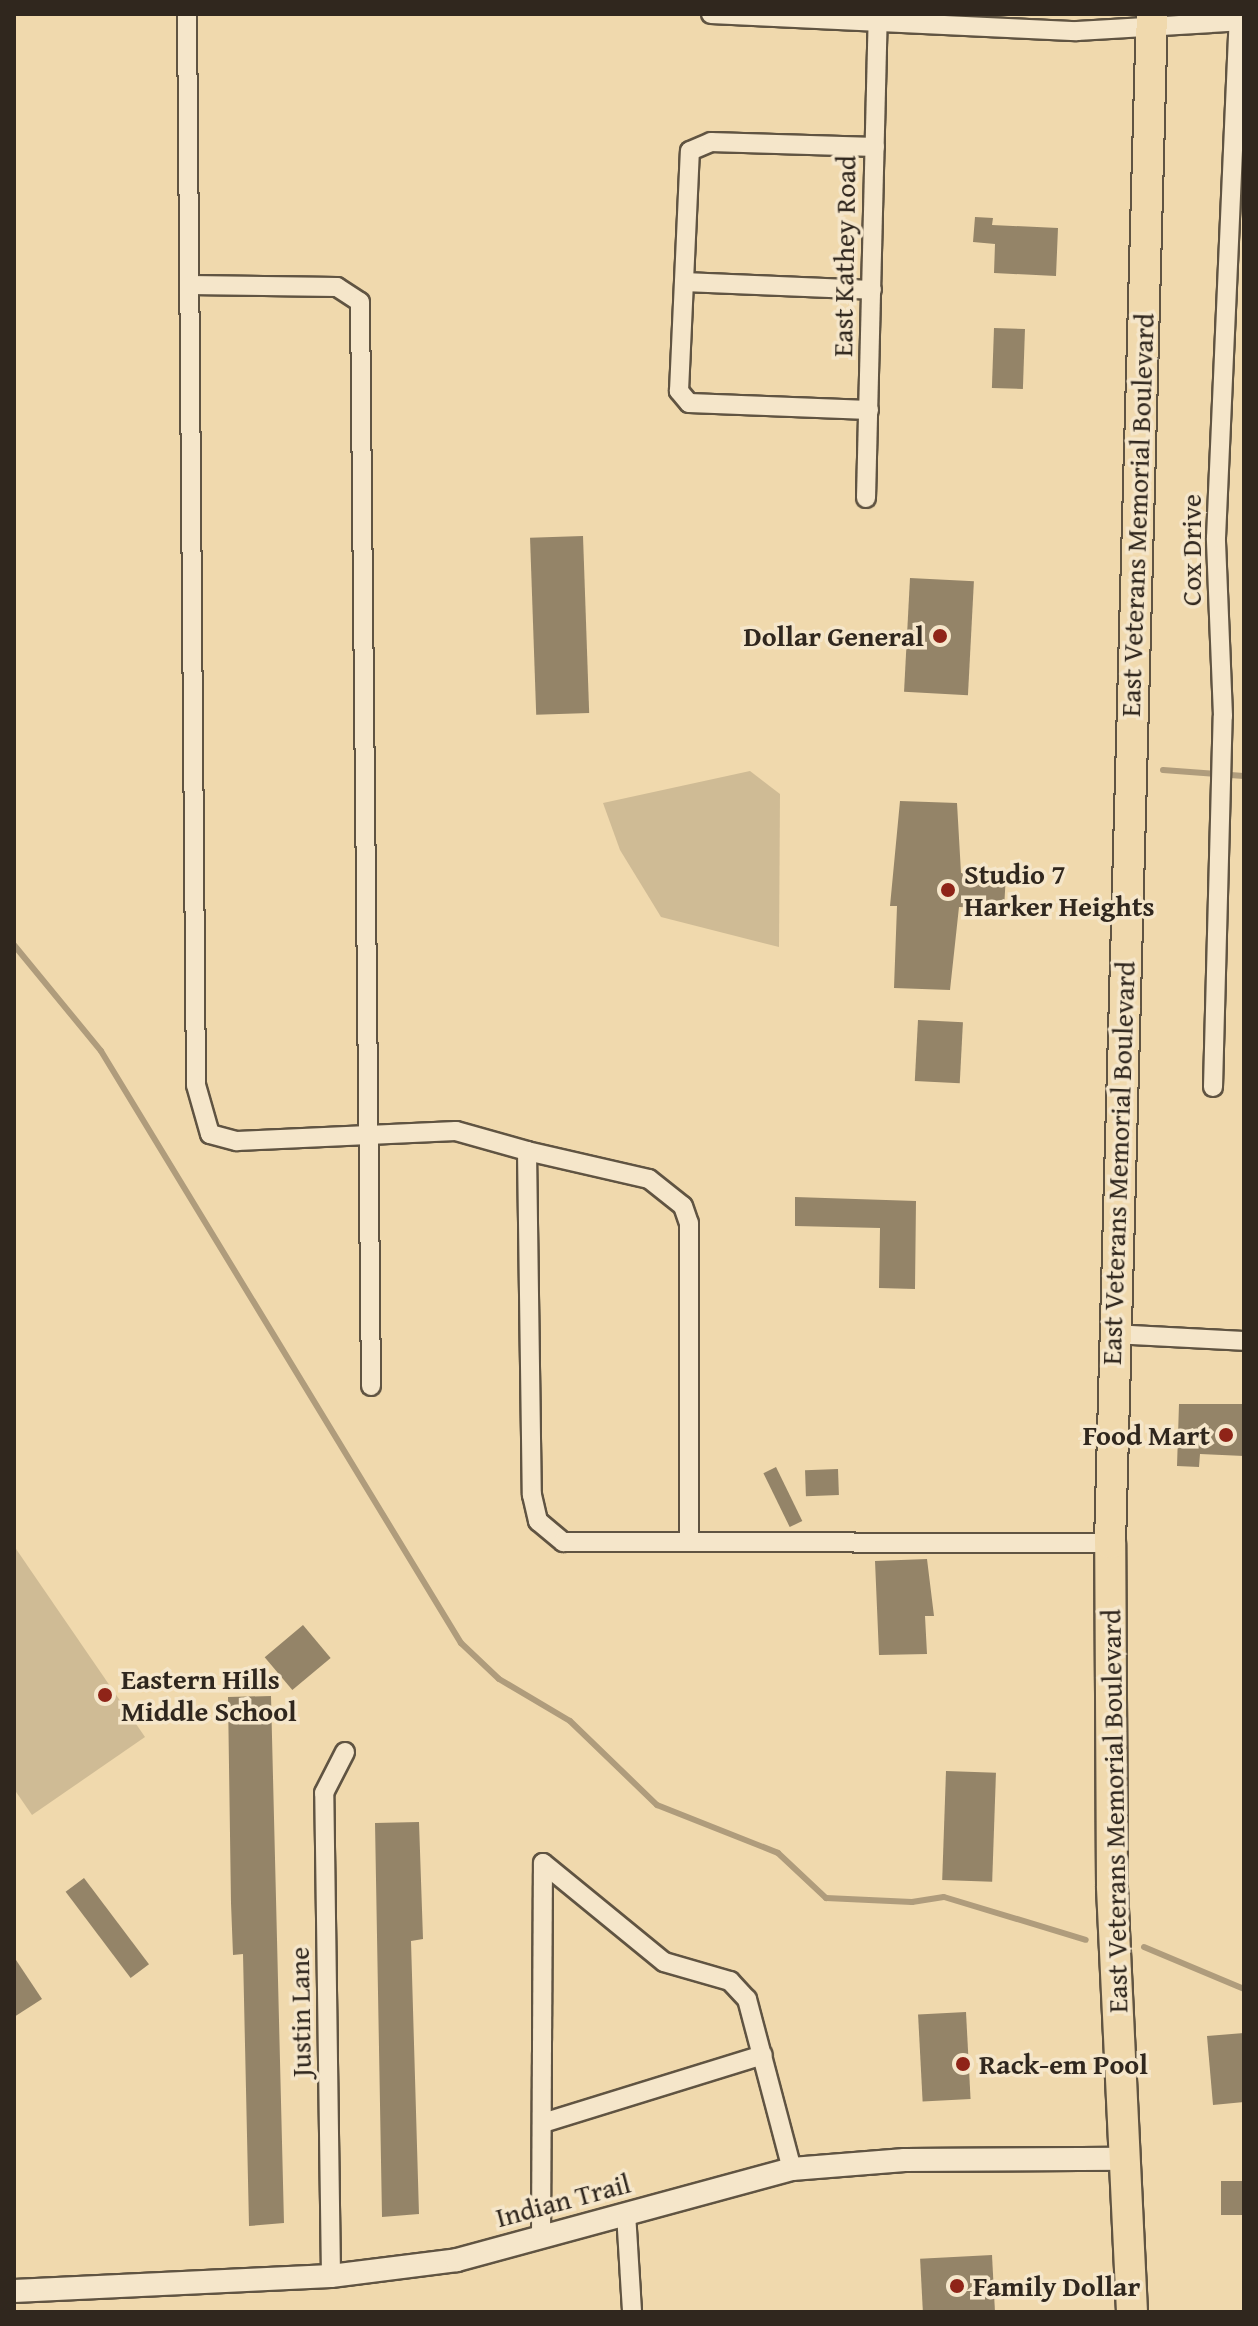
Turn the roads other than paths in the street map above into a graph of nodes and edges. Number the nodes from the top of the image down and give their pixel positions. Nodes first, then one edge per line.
1 (187, 14) edge
2 (711, 14) edge
3 (1241, 18) edge
4 (877, 19) edge
5 (1152, 20) edge
6 (875, 147) junction
7 (684, 282) junction
8 (190, 285) junction
9 (872, 290) junction
10 (869, 410) junction
11 (866, 498) dead end
12 (1213, 1087) dead end
13 (368, 1135) junction
14 (527, 1151) junction
15 (1112, 1334) junction
16 (1244, 1341) edge
17 (371, 1386) dead end
18 (689, 1540) junction
19 (1110, 1543) junction
20 (345, 1752) dead end
21 (763, 2055) junction
22 (543, 2123) junction
23 (1124, 2159) junction
24 (792, 2169) junction
25 (626, 2213) junction
26 (541, 2238) junction
27 (331, 2276) junction
28 (14, 2291) edge
29 (632, 2312) edge
30 (1132, 2312) edge

1 - 8 street
2 - 4 street
3 - 5 street
3 - 12 street, Cox Drive
4 - 5 street
4 - 6 street, East Kathey Road
5 - 15 main road, East Veterans Memorial Boulevard
6 - 7 street
6 - 9 street, East Kathey Road
7 - 9 street
7 - 10 street
8 - 13 street
8 - 13 street
9 - 10 street, East Kathey Road
10 - 11 street, East Kathey Road
13 - 14 street
13 - 17 street
14 - 18 street
14 - 18 street
15 - 16 street
15 - 19 main road, East Veterans Memorial Boulevard
18 - 19 street
19 - 23 main road, East Veterans Memorial Boulevard
20 - 27 street, Justin Lane
21 - 22 street
21 - 22 street
21 - 24 street
22 - 26 street
23 - 24 street, Indian Trail
23 - 30 main road, East Veterans Memorial Boulevard
24 - 25 street, Indian Trail
25 - 26 street, Indian Trail
25 - 29 street
26 - 27 street, Indian Trail
27 - 28 street, Indian Trail

